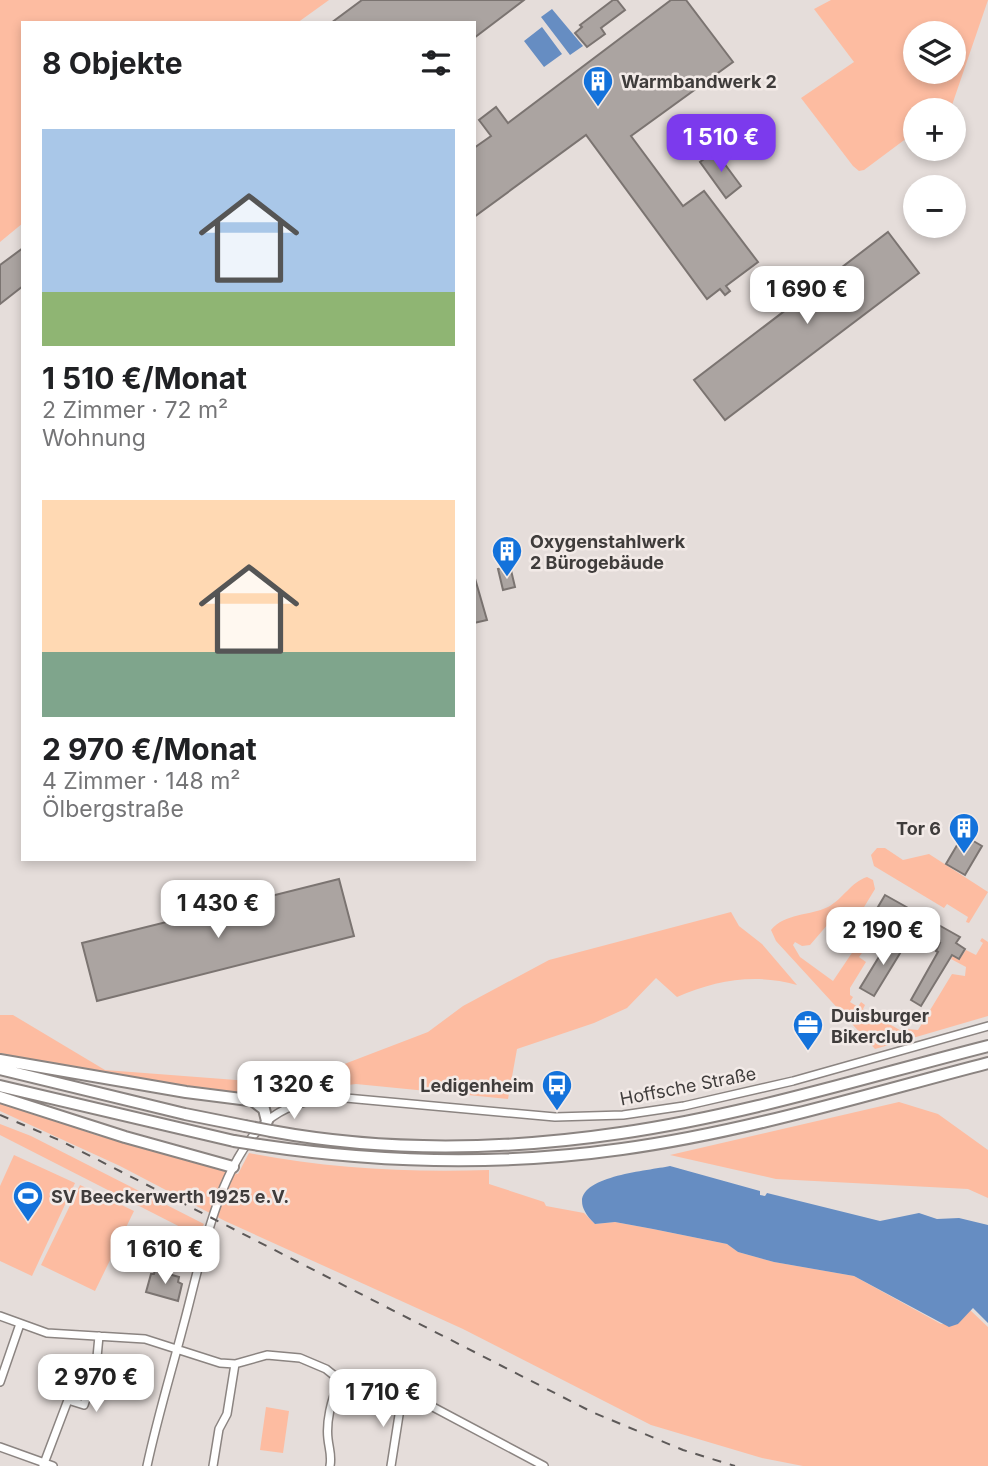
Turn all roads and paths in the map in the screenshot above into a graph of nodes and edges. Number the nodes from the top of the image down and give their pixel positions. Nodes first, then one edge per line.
1 (988, 1026) edge
2 (988, 1046) edge
3 (0, 1060) edge
4 (988, 1063) edge
5 (0, 1069) edge
6 (0, 1086) edge
7 (0, 1097) edge
8 (249, 1100) junction
9 (310, 1100) junction
10 (269, 1126) junction
11 (233, 1167) junction
12 (0, 1316) edge
13 (20, 1324) junction
14 (99, 1336) junction
15 (177, 1349) junction
16 (234, 1364) junction
17 (0, 1382) edge
18 (339, 1385) junction
19 (402, 1396) junction
20 (0, 1447) edge
21 (43, 1464) edge
22 (53, 1466) edge
23 (147, 1466) edge
24 (213, 1466) edge
25 (330, 1466) edge
26 (391, 1466) edge
27 (544, 1466) edge

1 - 9 street, Hoffsche Straße
2 - 10 highway
3 - 8 highway
4 - 6 highway, bridge
5 - 10 highway, bridge
7 - 11 highway
8 - 9 highway
8 - 10 highway
9 - 10 street, Hoffsche Straße
10 - 11 street
11 - 15 street
12 - 13 street
13 - 14 street
13 - 17 street
14 - 15 street
14 - 21 street
15 - 16 street
15 - 23 street
16 - 18 street
16 - 24 street
18 - 19 street
18 - 25 street
19 - 26 street
19 - 27 street
20 - 21 street
21 - 22 street

